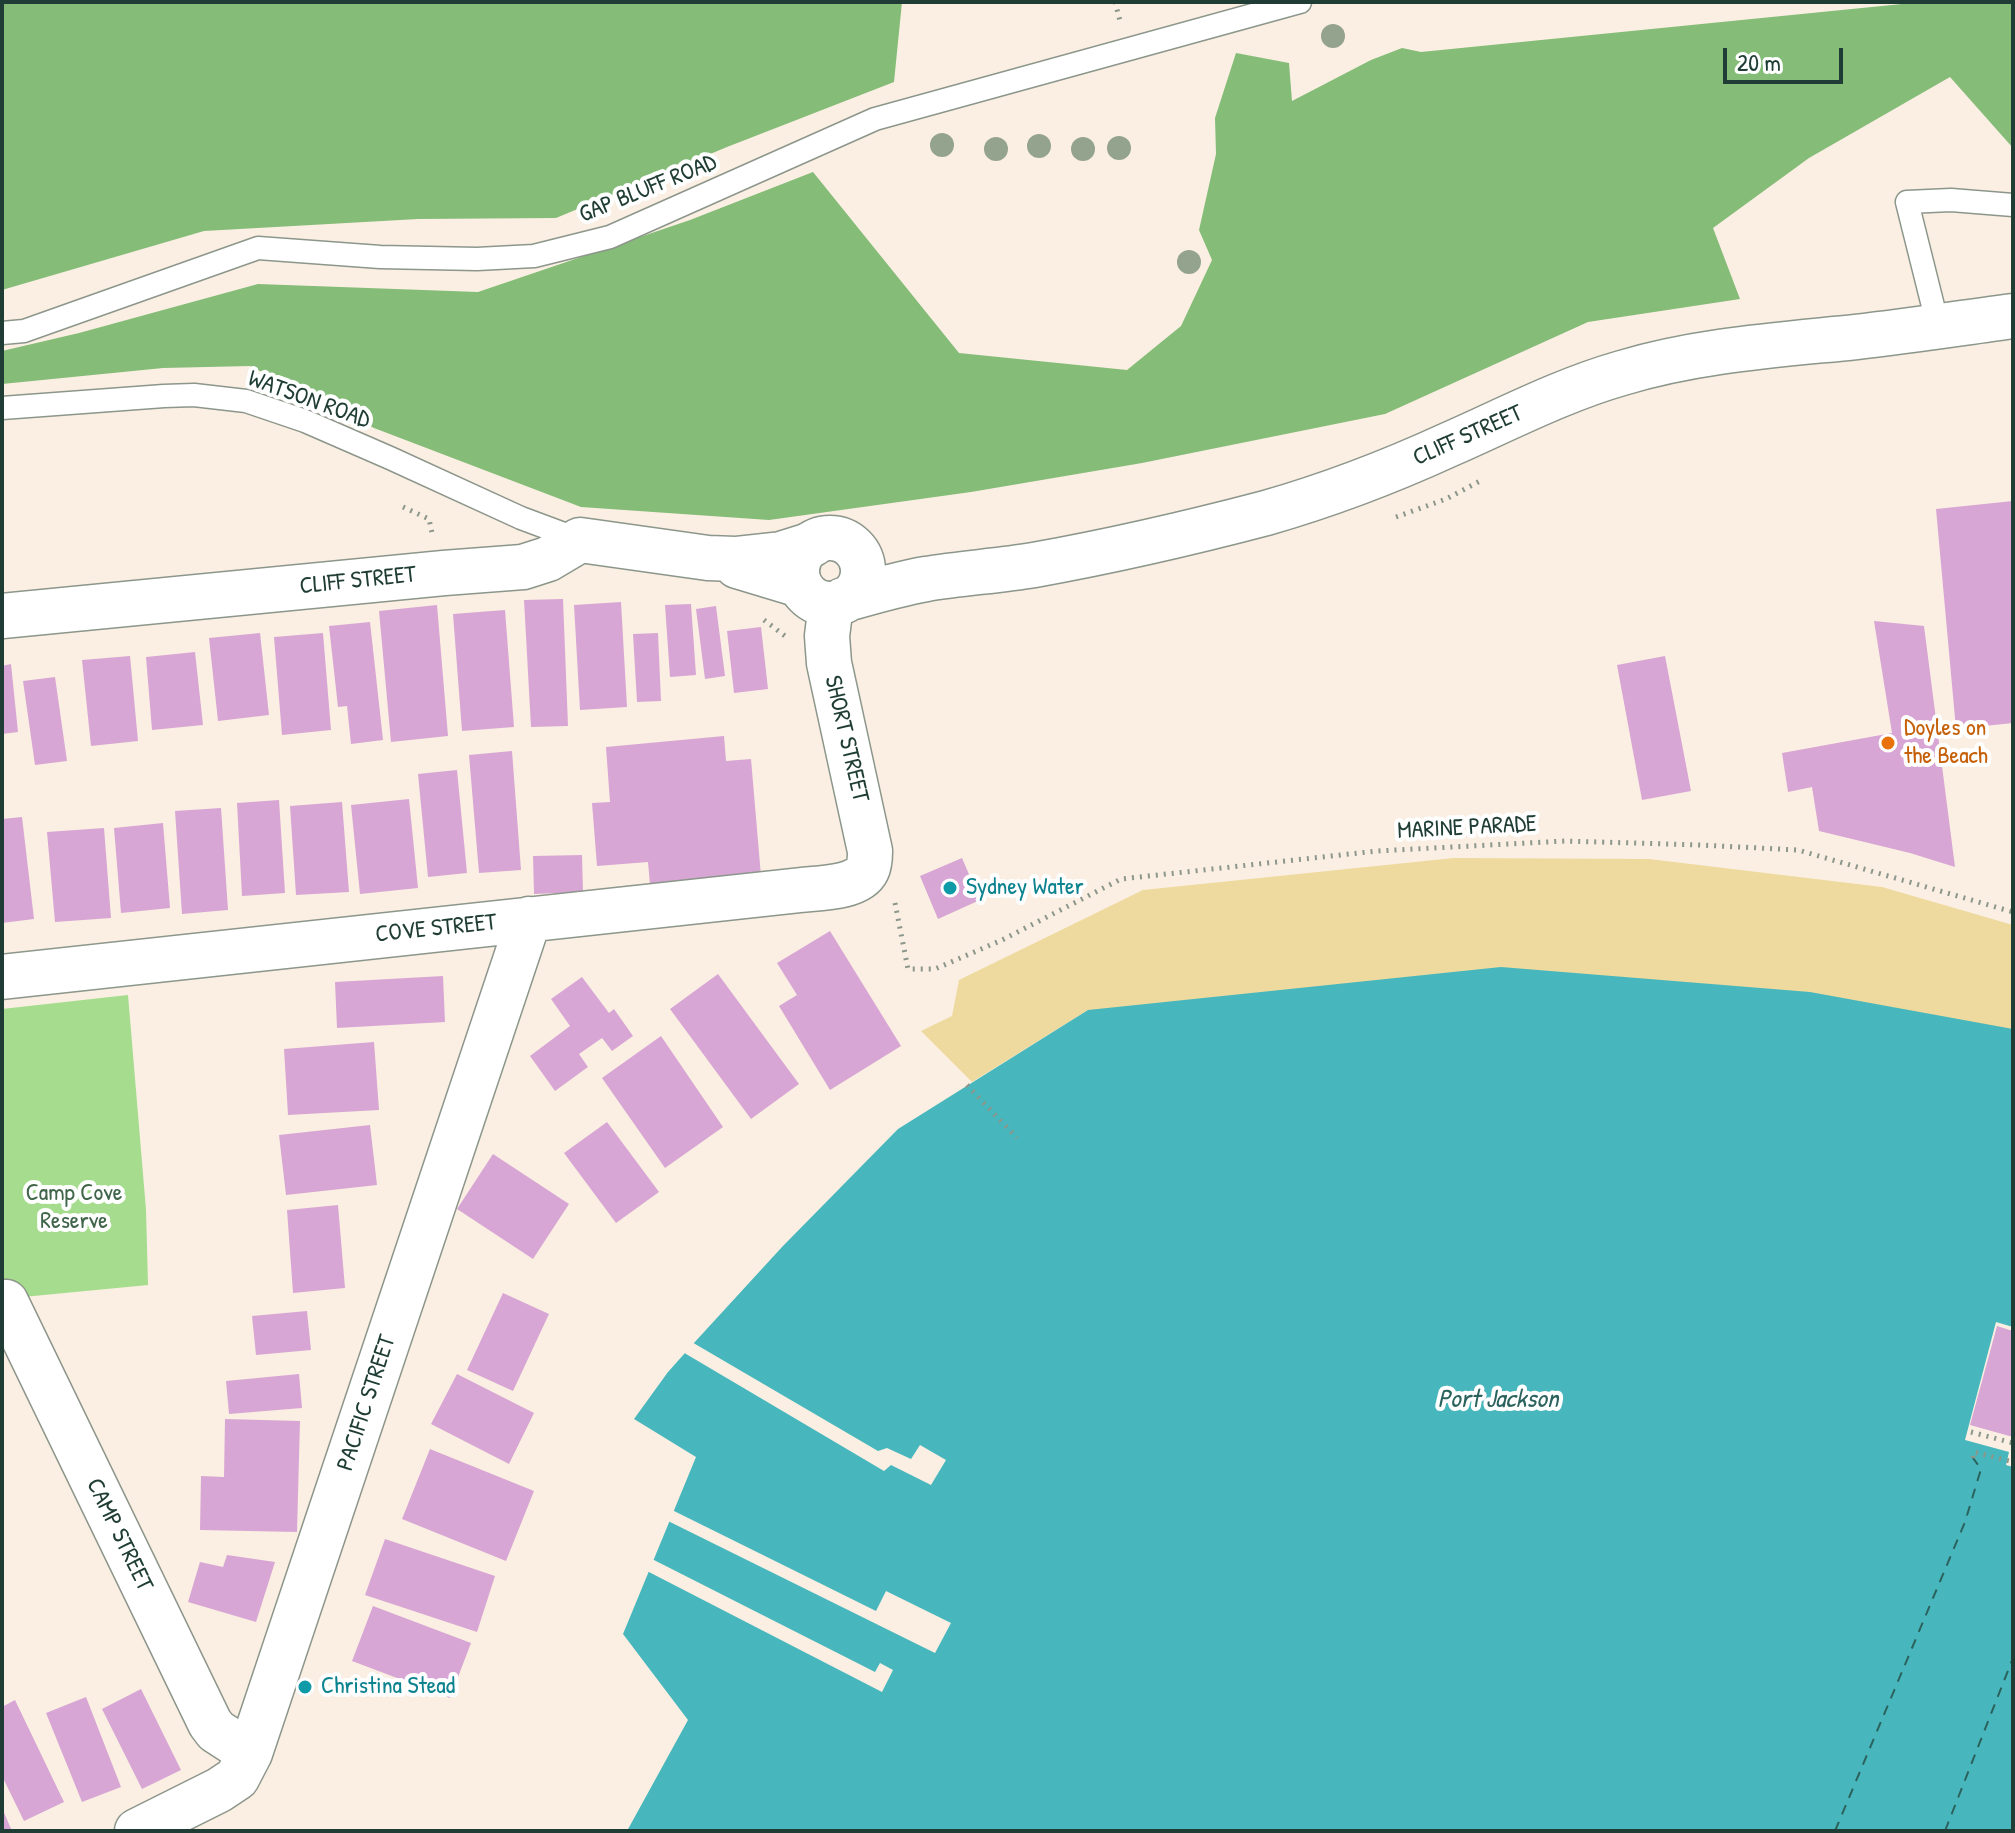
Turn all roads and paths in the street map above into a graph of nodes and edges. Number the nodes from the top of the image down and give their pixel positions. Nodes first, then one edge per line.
1 (1300, 2) edge
2 (2013, 205) edge
3 (2013, 316) edge
4 (1938, 326) junction
5 (2, 333) edge
6 (2, 408) edge
7 (403, 507) dead end
8 (433, 540) dead end
9 (580, 540) junction
10 (813, 544) junction
11 (855, 551) junction
12 (708, 558) junction
13 (926, 579) junction
14 (825, 596) junction
15 (2, 616) edge
16 (866, 872) joint
17 (2013, 912) edge
18 (529, 919) junction
19 (935, 969) dead end
20 (2, 977) edge
21 (967, 1085) dead end
22 (1017, 1138) dead end
23 (6, 1302) dead end
24 (1971, 1432) dead end
25 (2013, 1443) edge
26 (1973, 1458) dead end
27 (2013, 1462) edge
28 (250, 1753) junction
29 (137, 1831) edge

1 - 5 lane, GAP BLUFF ROAD
2 - 4 lane
3 - 4 street, CLIFF STREET
4 - 13 street, CLIFF STREET
6 - 9 lane, WATSON ROAD
7 - 8 path
9 - 12 street
9 - 15 street, CLIFF STREET
10 - 11 street, CLIFF STREET
10 - 12 street
10 - 14 street, SHORT STREET
11 - 13 street, CLIFF STREET
11 - 14 street
12 - 14 street
13 - 14 street, CLIFF STREET
14 - 16 street, SHORT STREET
16 - 18 street, COVE STREET
17 - 19 path, MARINE PARADE
18 - 20 street, COVE STREET
18 - 28 street, PACIFIC STREET
21 - 22 path
23 - 28 street, CAMP STREET
24 - 25 path
26 - 27 path
28 - 29 street, PACIFIC STREET

